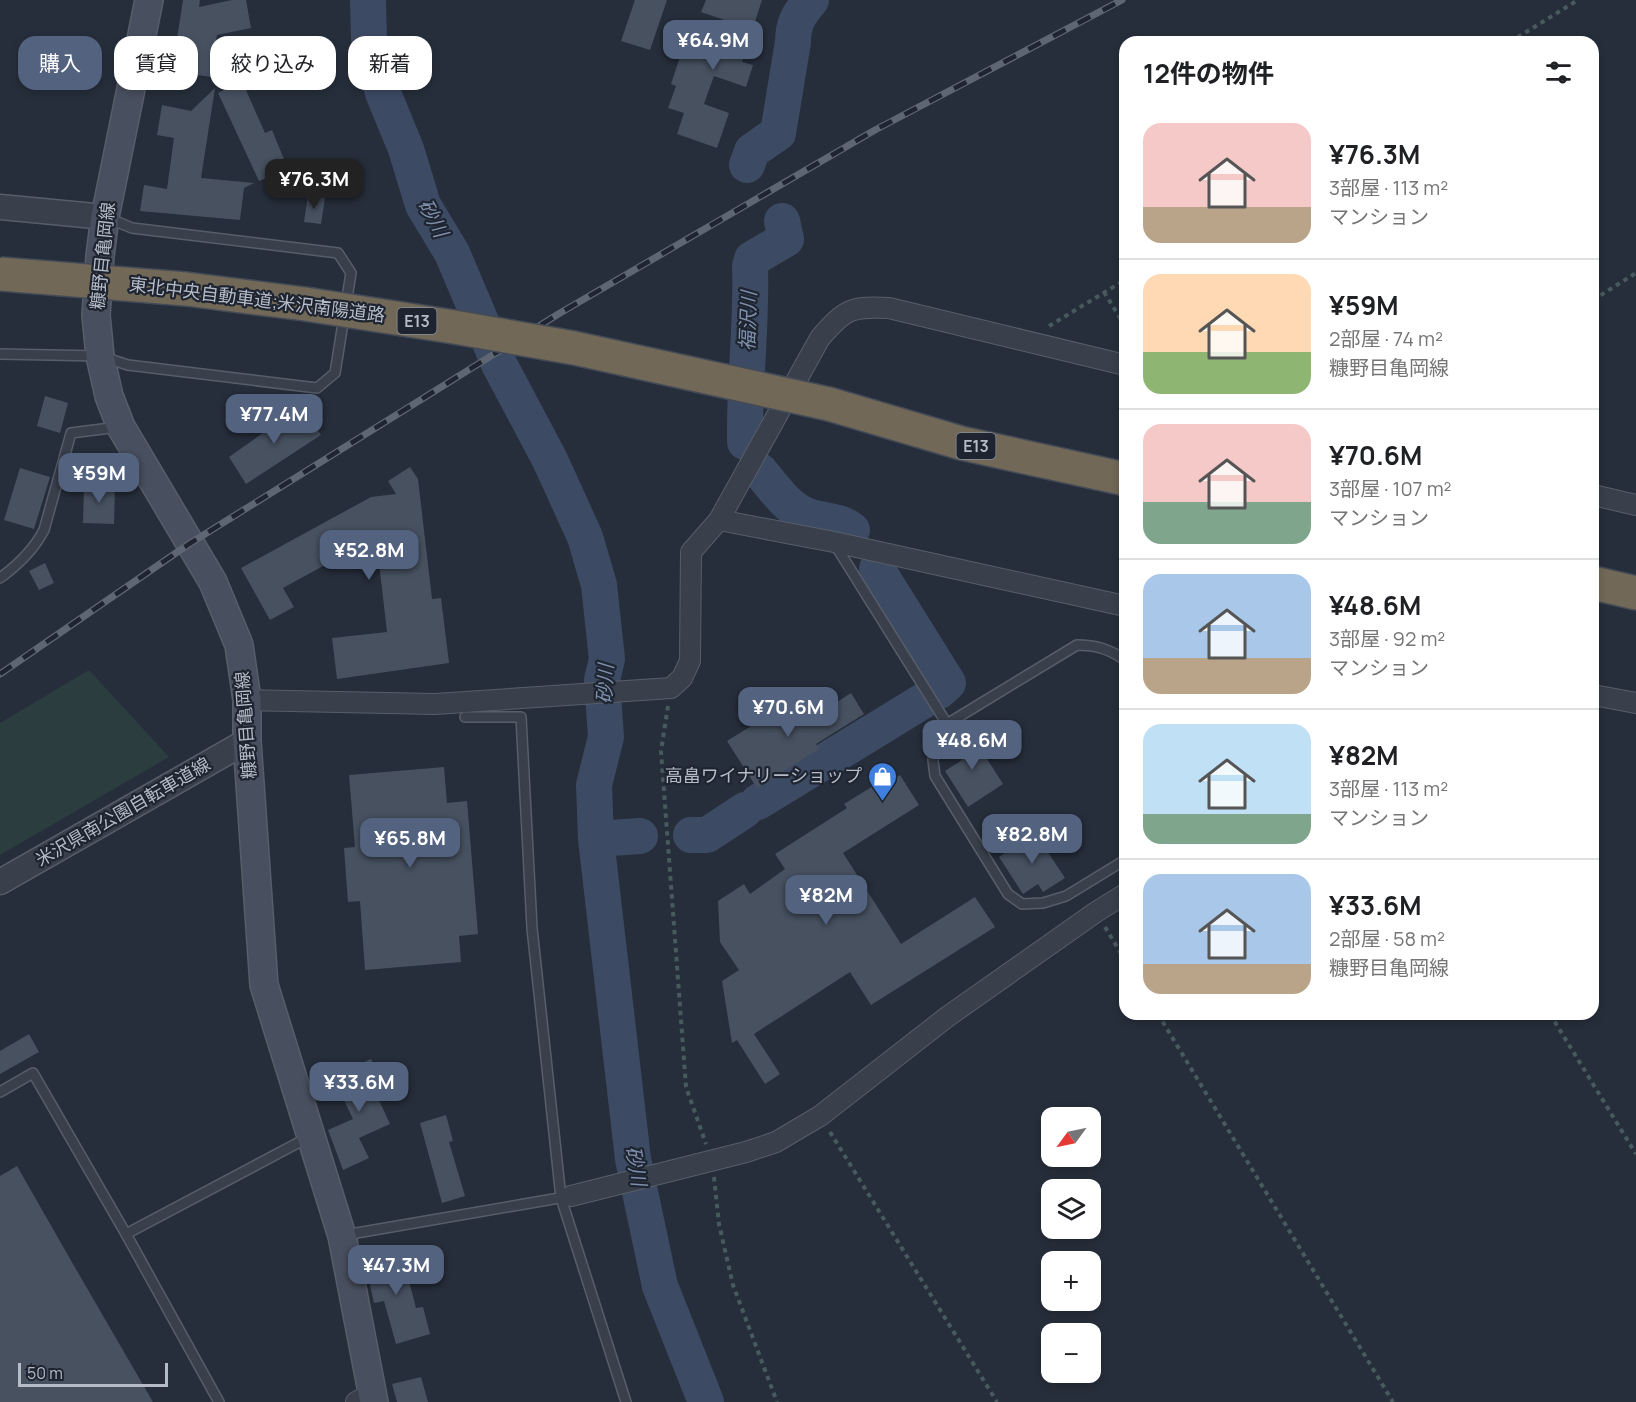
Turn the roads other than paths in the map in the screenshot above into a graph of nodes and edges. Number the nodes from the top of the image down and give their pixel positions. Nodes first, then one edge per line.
1 (149, 0) edge
2 (0, 207) edge
3 (105, 217) junction
4 (0, 274) edge
5 (0, 354) edge
6 (100, 356) junction
7 (1119, 364) edge
8 (829, 404) junction
9 (120, 427) junction
10 (1119, 463) edge
11 (1119, 478) edge
12 (1599, 496) edge
13 (1636, 505) edge
14 (719, 520) junction
15 (834, 542) junction
16 (1599, 572) edge
17 (0, 578) edge
18 (1636, 580) edge
19 (1599, 584) edge
20 (1636, 593) edge
21 (1119, 605) edge
22 (1119, 656) edge
23 (1599, 696) edge
24 (247, 700) junction
25 (1636, 703) edge
26 (465, 717) dead end
27 (947, 724) junction
28 (247, 741) junction
29 (1119, 864) edge
30 (0, 882) edge
31 (1119, 898) edge
32 (0, 1092) edge
33 (310, 1136) junction
34 (566, 1197) junction
35 (126, 1234) junction
36 (342, 1236) junction
37 (367, 1399) edge
38 (219, 1402) edge
39 (626, 1402) edge

1 - 3 main road, 糠野目亀岡線
2 - 3 street
3 - 6 main road, 糠野目亀岡線
3 - 6 lane
4 - 8 highway, 東北中央自動車道;米沢南陽道路 / E13, bridge
5 - 6 lane
6 - 9 main road, 糠野目亀岡線
7 - 14 street
8 - 10 highway, 東北中央自動車道;米沢南陽道路 / E13
8 - 11 highway, 東北中央自動車道;米沢南陽道路 / E13
9 - 17 lane
9 - 24 main road, 糠野目亀岡線
12 - 13 street
14 - 15 street
14 - 24 street
15 - 21 street
15 - 27 lane
16 - 18 highway
19 - 20 highway
22 - 27 lane
23 - 25 street
24 - 28 main road, 糠野目亀岡線
26 - 34 lane
27 - 29 lane
28 - 30 street, 米沢県南公園自転車道線
28 - 33 main road, 糠野目亀岡線
31 - 34 street
32 - 35 lane
33 - 35 lane
33 - 36 main road, 糠野目亀岡線
34 - 36 lane
34 - 39 lane
35 - 38 lane
36 - 37 main road, 糠野目亀岡線

